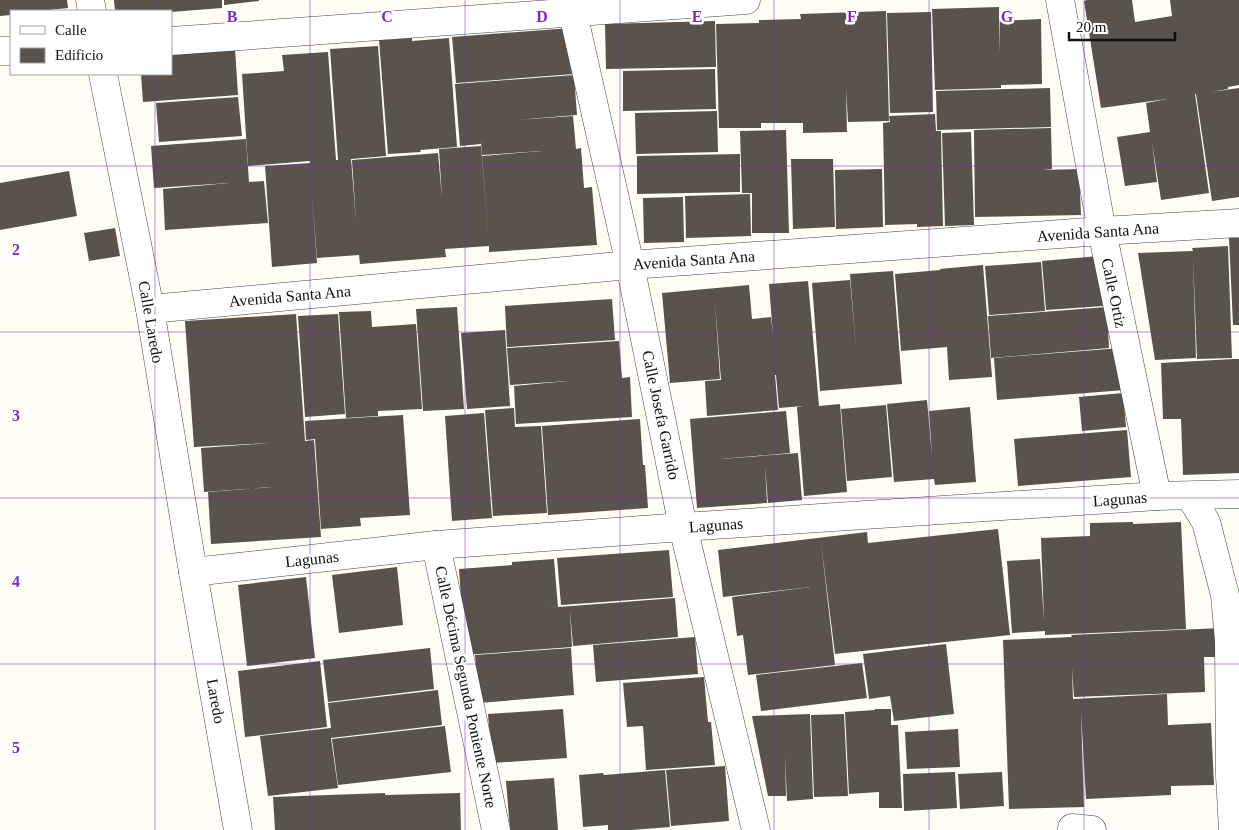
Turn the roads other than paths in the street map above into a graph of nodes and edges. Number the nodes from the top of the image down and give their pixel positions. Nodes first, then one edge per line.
1 (746, 0) edge
2 (1060, 0) edge
3 (571, 6) edge
4 (172, 41) edge
5 (103, 75) edge
6 (1239, 222) edge
7 (1102, 231) junction
8 (630, 265) junction
9 (150, 310) junction
10 (1239, 494) edge
11 (1157, 496) junction
12 (1190, 496) junction
13 (684, 527) junction
14 (436, 545) junction
15 (193, 572) junction
16 (1235, 776) edge
17 (238, 830) edge
18 (496, 830) edge
19 (756, 830) edge
20 (1233, 830) edge

1 - 3 street
2 - 7 street, Calle Ortiz
3 - 4 street
3 - 8 street, Calle Josefa Garrido
5 - 9 street, Calle Laredo
6 - 7 street, Avenida Santa Ana
7 - 8 street, Avenida Santa Ana
7 - 11 street, Calle Ortiz
8 - 9 street, Avenida Santa Ana
8 - 13 street, Calle Josefa Garrido
9 - 15 street, Calle Laredo
10 - 12 street, Lagunas
11 - 12 street, Lagunas
11 - 13 street, Lagunas
12 - 16 street
13 - 14 street, Lagunas
13 - 19 street, Calle Josefa Garrido
14 - 15 street, Lagunas
14 - 18 street, Calle Décima Segunda Poniente Norte
15 - 17 street, Laredo
16 - 20 street

